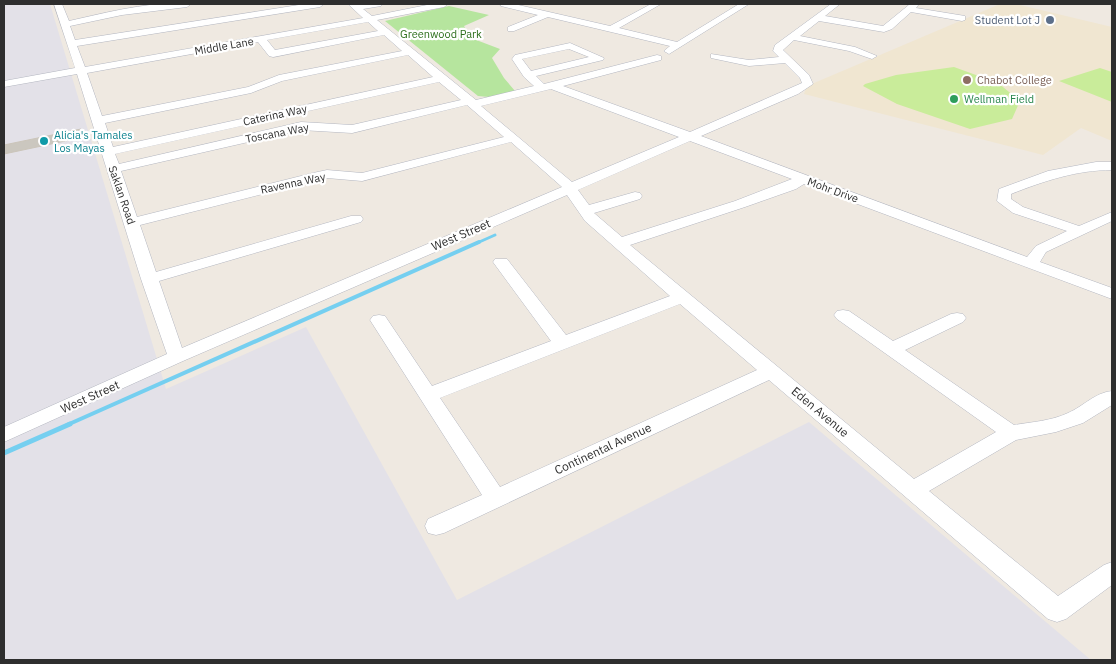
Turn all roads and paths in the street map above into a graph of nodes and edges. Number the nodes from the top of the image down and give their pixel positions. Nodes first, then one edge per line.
1 (58, 4) edge
2 (187, 4) edge
3 (320, 4) edge
4 (378, 4) edge
5 (444, 4) edge
6 (504, 4) edge
7 (657, 4) edge
8 (745, 4) edge
9 (836, 4) edge
10 (354, 6) edge
11 (912, 6) edge
12 (548, 14) junction
13 (818, 18) junction
14 (962, 18) dead end
15 (371, 19) junction
16 (64, 25) junction
17 (511, 29) dead end
18 (610, 29) junction
19 (387, 32) junction
20 (793, 37) junction
21 (261, 39) junction
22 (72, 44) junction
23 (680, 45) junction
24 (410, 52) junction
25 (715, 56) dead end
26 (872, 56) dead end
27 (786, 60) junction
28 (82, 71) junction
29 (528, 75) junction
30 (443, 78) junction
31 (4, 84) edge
32 (549, 87) junction
33 (473, 103) junction
34 (97, 122) junction
35 (514, 138) junction
36 (691, 138) junction
37 (107, 152) junction
38 (1112, 166) edge
39 (113, 169) junction
40 (802, 178) junction
41 (571, 188) junction
42 (635, 196) dead end
43 (585, 211) junction
44 (1112, 216) edge
45 (356, 219) dead end
46 (132, 223) junction
47 (1080, 231) junction
48 (620, 243) junction
49 (501, 262) dead end
50 (1031, 263) junction
51 (149, 279) junction
52 (1112, 294) edge
53 (682, 297) junction
54 (843, 314) dead end
55 (957, 318) dead end
56 (379, 320) dead end
57 (563, 344) junction
58 (892, 349) junction
59 (177, 357) junction
60 (771, 371) junction
61 (428, 395) junction
62 (1112, 398) edge
63 (1011, 433) junction
64 (4, 435) edge
65 (912, 490) junction
66 (496, 498) junction
67 (436, 526) dead end
68 (1112, 572) edge

1 - 16 street, Saklan Road
2 - 16 street
3 - 22 street
4 - 10 street
5 - 15 street, Middle Lane
6 - 12 street
7 - 18 street
8 - 23 street, Toscana Way
9 - 13 street
10 - 15 street, Eden Avenue
11 - 13 street
11 - 14 street
12 - 17 street
12 - 18 street
13 - 20 street
15 - 19 street, Eden Avenue
15 - 21 street, Middle Lane
16 - 22 street, Saklan Road
18 - 23 street
19 - 21 street
19 - 24 street, Eden Avenue
20 - 26 street
20 - 27 street
21 - 28 street, Middle Lane
22 - 28 street, Saklan Road
23 - 32 street, Toscana Way
24 - 30 street, Eden Avenue
24 - 34 street
25 - 27 street
27 - 36 street, West Street
28 - 31 street, Middle Lane
28 - 34 street, Saklan Road
29 - 29 street
29 - 32 street
30 - 33 street, Eden Avenue
30 - 37 street, Caterina Way
32 - 33 street, Toscana Way
32 - 36 street, Mohr Drive
33 - 35 street, Eden Avenue
33 - 39 street, Toscana Way
34 - 37 street, Saklan Road
35 - 41 street, Eden Avenue
35 - 46 street, Ravenna Way
36 - 40 street, Mohr Drive
36 - 41 street, West Street
37 - 39 street, Saklan Road
38 - 47 street
39 - 46 street, Saklan Road
40 - 48 street
40 - 50 street, Mohr Drive
41 - 43 street, Eden Avenue
41 - 59 street, West Street
42 - 43 street
43 - 48 street, Eden Avenue
44 - 47 street
45 - 51 street
46 - 51 street, Saklan Road
47 - 50 street
48 - 53 street, Eden Avenue
49 - 57 street
50 - 52 street, Mohr Drive
51 - 59 street, Saklan Road
53 - 57 street
53 - 60 street, Eden Avenue
54 - 58 street
55 - 58 street
56 - 61 street
57 - 61 street
58 - 63 street
59 - 64 street, West Street
60 - 65 street, Eden Avenue
60 - 66 street, Continental Avenue
61 - 66 street
62 - 63 street
63 - 65 street
65 - 68 street, Eden Avenue
66 - 67 street, Continental Avenue

